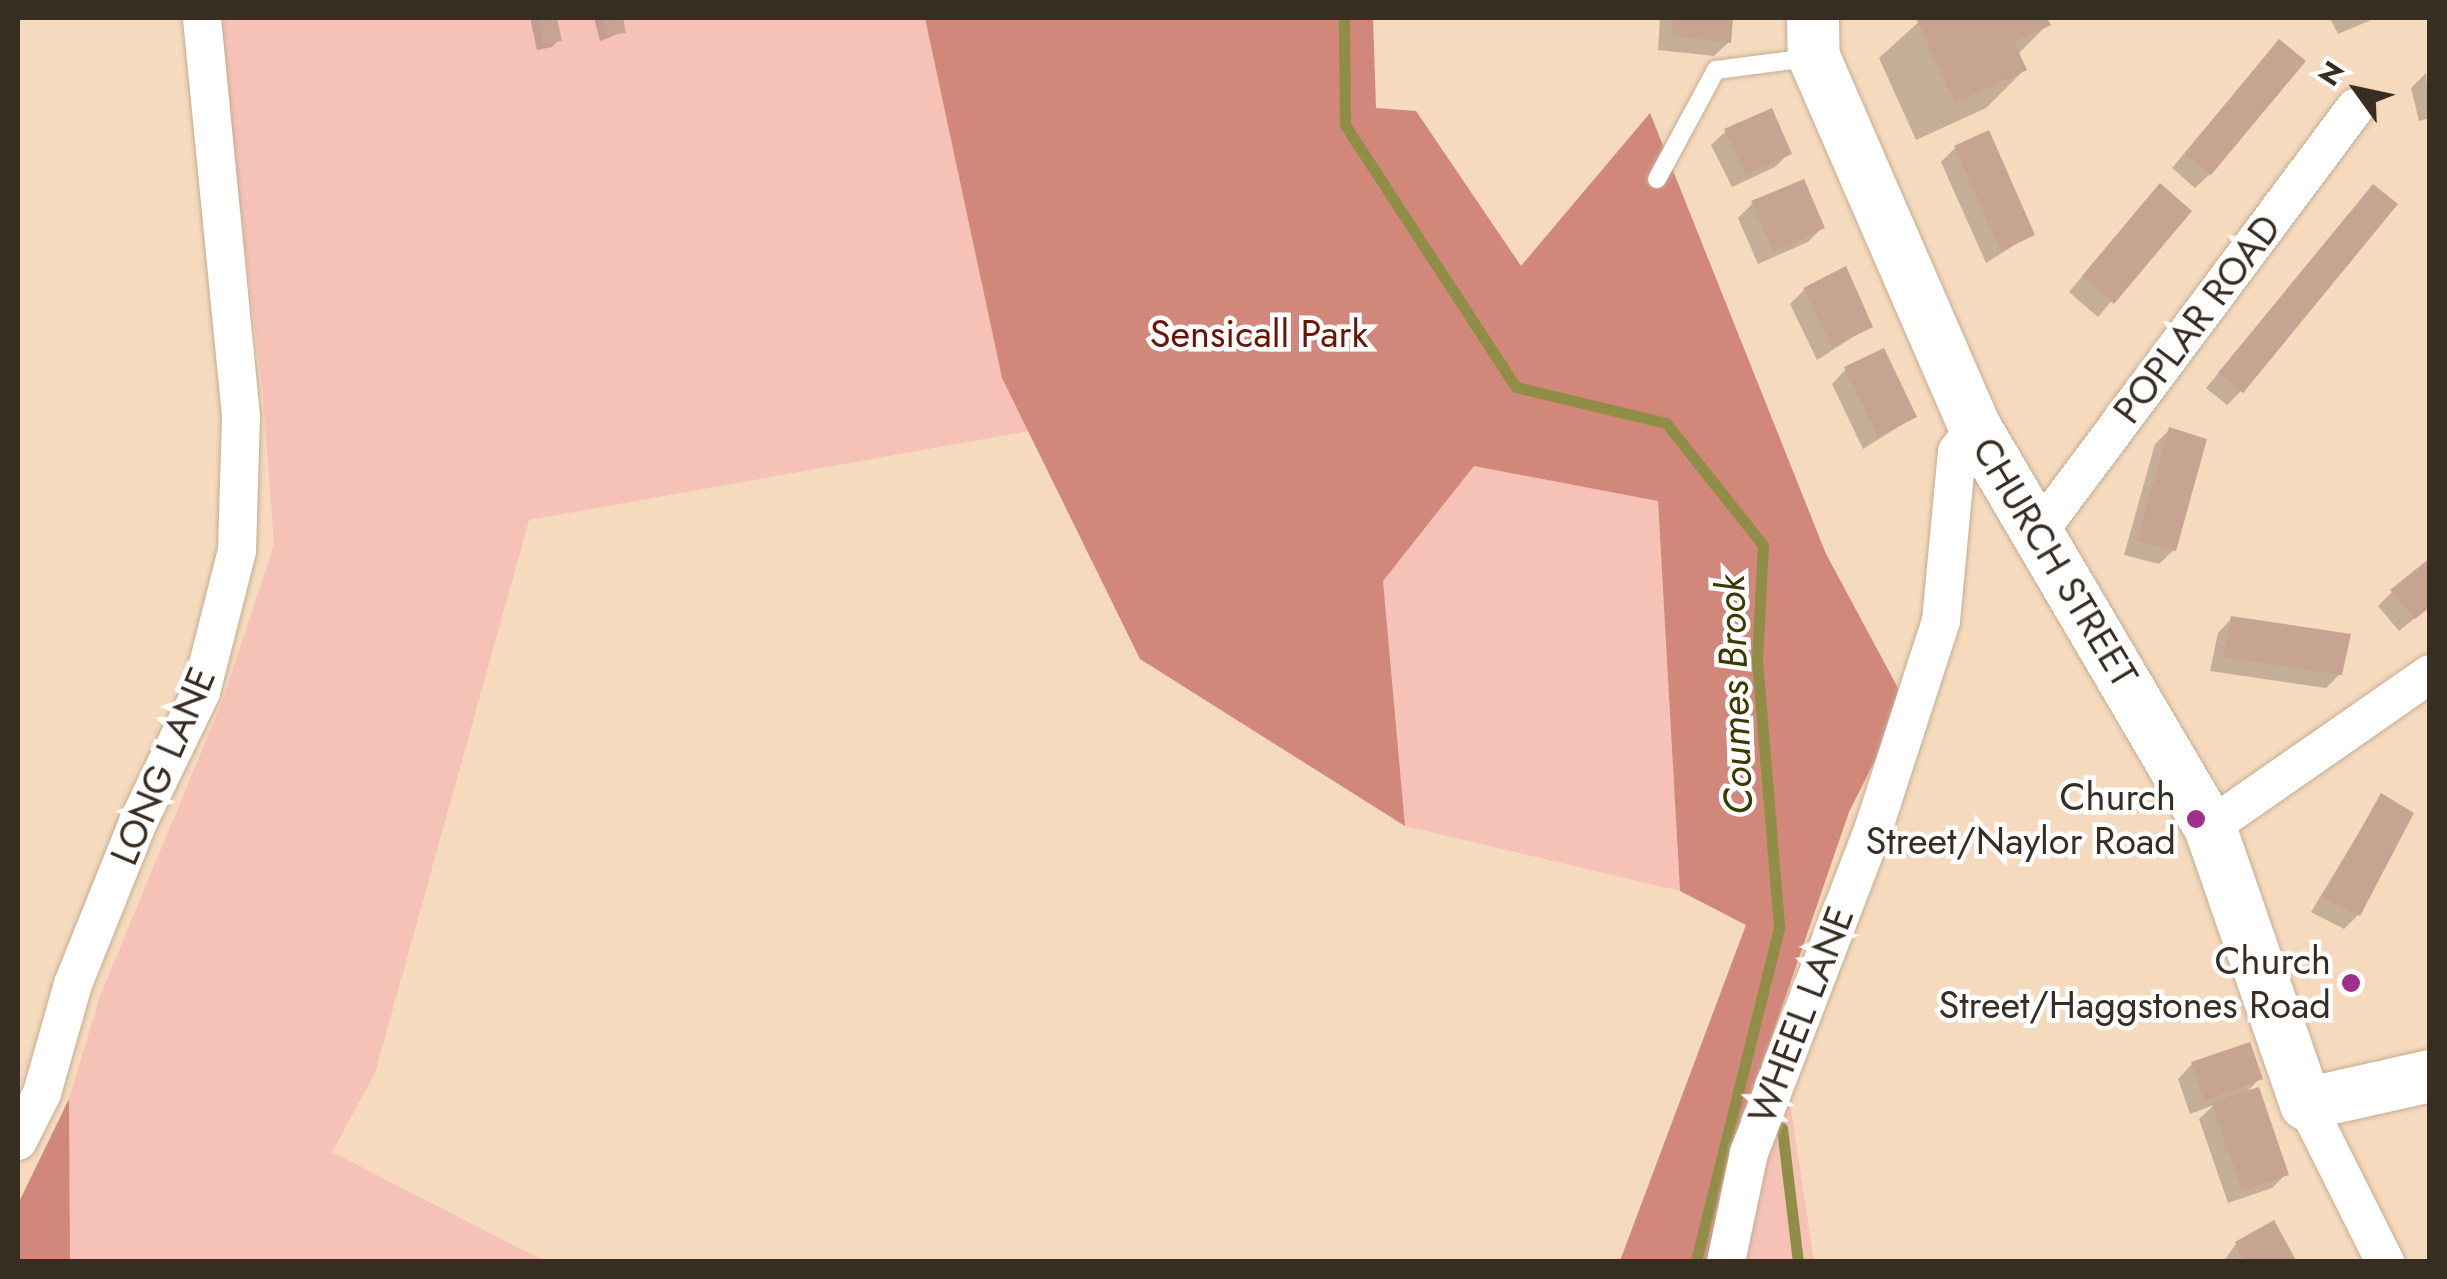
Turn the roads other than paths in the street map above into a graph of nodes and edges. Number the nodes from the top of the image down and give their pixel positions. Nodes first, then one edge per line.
1 (202, 18) edge
2 (1813, 38) edge
3 (2354, 108) dead end
4 (1657, 179) dead end
5 (1975, 427) junction
6 (2040, 530) junction
7 (2430, 674) edge
8 (2210, 827) junction
9 (2430, 1076) edge
10 (2306, 1104) junction
11 (18, 1142) edge
12 (1726, 1262) edge
13 (2385, 1262) edge

1 - 11 street, LONG LANE
2 - 4 lane
2 - 5 street, CHURCH STREET
3 - 6 street, POPLAR ROAD
5 - 6 street, CHURCH STREET
5 - 12 street, WHEEL LANE
6 - 8 street, CHURCH STREET
7 - 8 street
8 - 10 street, CHURCH STREET
9 - 10 street
10 - 13 street

